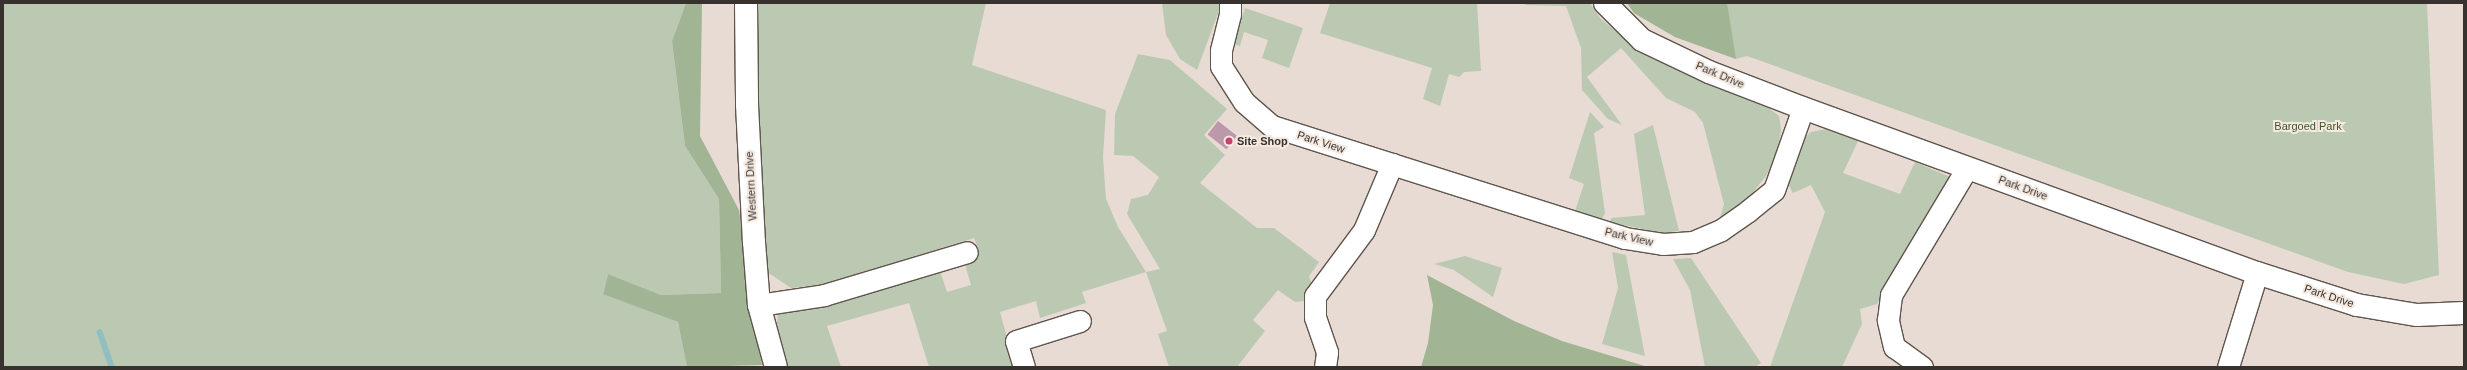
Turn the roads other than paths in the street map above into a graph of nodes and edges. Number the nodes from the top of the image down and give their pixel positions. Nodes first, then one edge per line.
1 (746, 3) edge
2 (1230, 3) edge
3 (1605, 3) edge
4 (1803, 108) junction
5 (1392, 164) junction
6 (1967, 168) junction
7 (967, 252) dead end
8 (2257, 273) junction
9 (759, 304) junction
10 (2464, 313) edge
11 (1080, 321) dead end
12 (776, 367) edge
13 (1024, 367) edge
14 (1324, 367) edge
15 (1922, 367) edge
16 (2228, 367) edge

1 - 9 street, Western Drive
2 - 5 street, Park View
3 - 4 street, Park Drive
4 - 5 street, Park View
4 - 6 street, Park Drive
5 - 14 street
6 - 8 street, Park Drive
6 - 15 street
7 - 9 street
8 - 10 street, Park Drive
8 - 16 street
9 - 12 street, Western Drive
11 - 13 street

